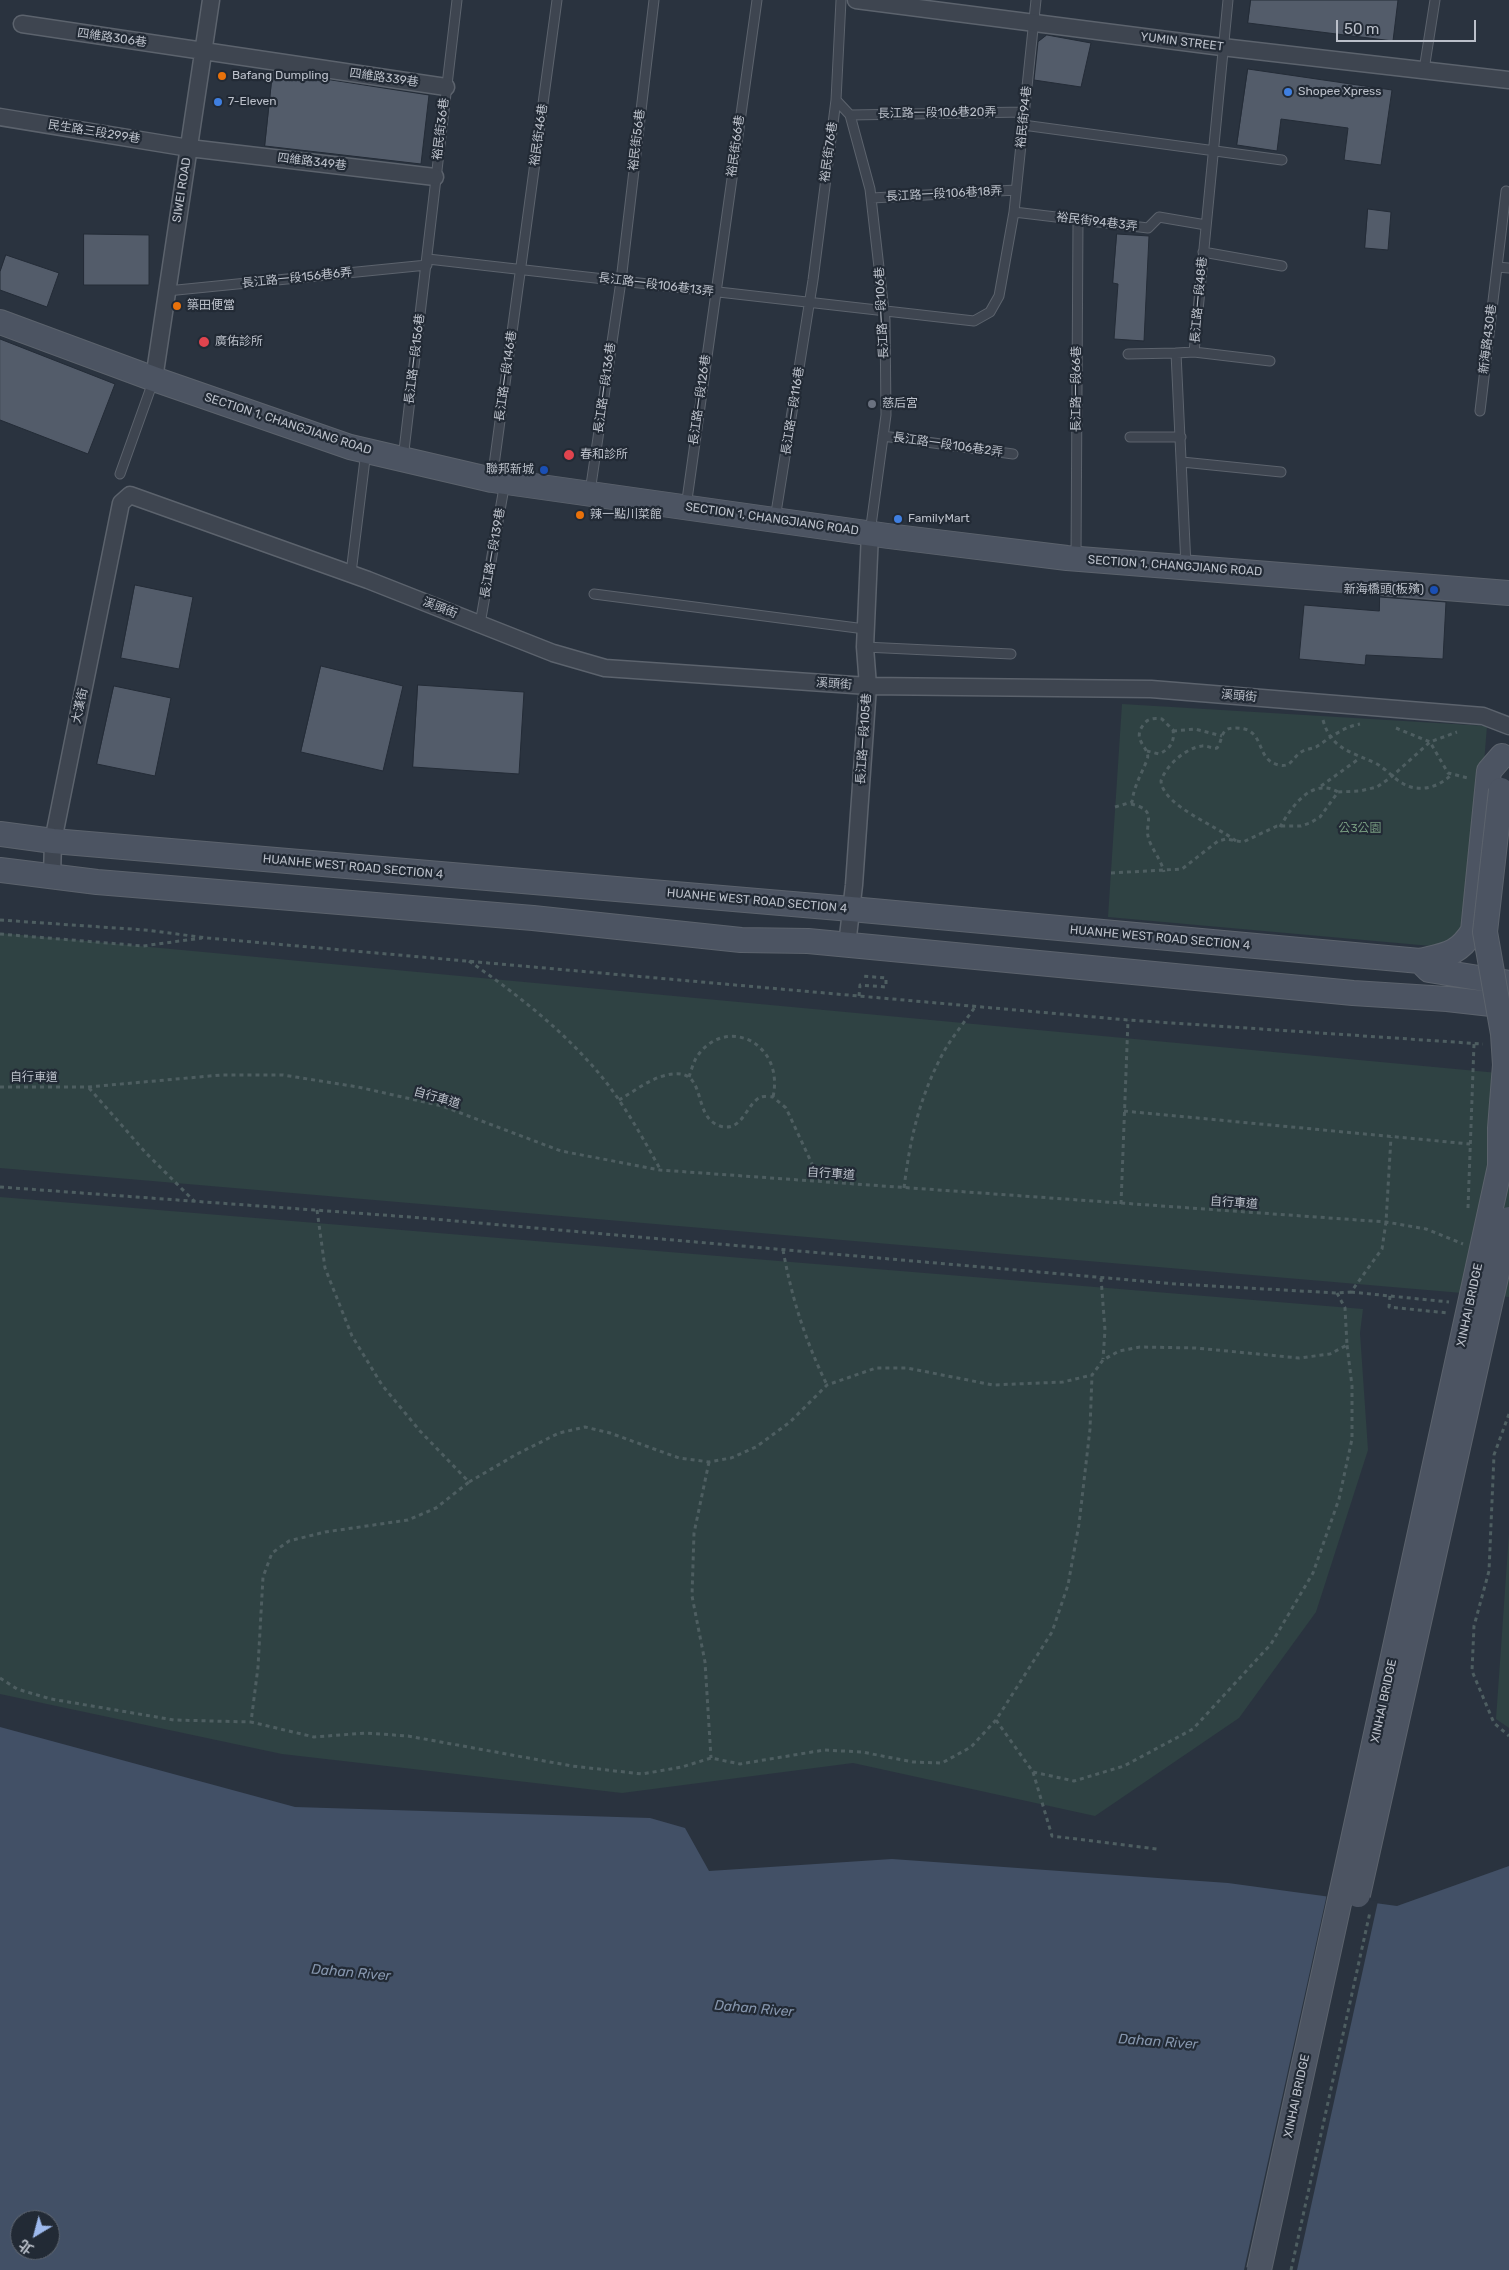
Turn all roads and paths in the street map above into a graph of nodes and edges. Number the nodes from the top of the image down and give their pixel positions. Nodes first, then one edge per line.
1 (211, 0) edge
2 (457, 0) edge
3 (557, 0) edge
4 (654, 0) edge
5 (756, 0) edge
6 (842, 0) edge
7 (856, 0) edge
8 (1036, 0) edge
9 (1228, 0) edge
10 (1435, 0) edge
11 (1033, 23) junction
12 (22, 24) dead end
13 (1222, 47) junction
14 (203, 51) junction
15 (1424, 70) junction
16 (1509, 80) edge
17 (446, 87) junction
18 (836, 100) junction
19 (1024, 112) junction
20 (850, 115) junction
21 (0, 117) edge
22 (1023, 125) junction
23 (189, 148) junction
24 (1212, 152) junction
25 (1282, 160) dead end
26 (435, 177) junction
27 (1016, 190) junction
28 (1506, 190) dead end
29 (872, 198) junction
30 (1014, 212) junction
31 (1078, 220) junction
32 (1206, 225) junction
33 (1203, 252) junction
34 (427, 262) junction
35 (1282, 266) dead end
36 (1497, 266) junction
37 (1509, 268) edge
38 (521, 271) junction
39 (621, 281) junction
40 (167, 291) junction
41 (715, 292) junction
42 (810, 303) junction
43 (884, 312) junction
44 (0, 322) edge
45 (1194, 352) junction
46 (1176, 353) junction
47 (1128, 354) dead end
48 (1270, 361) dead end
49 (154, 379) junction
50 (1480, 411) dead end
51 (883, 436) junction
52 (1130, 437) dead end
53 (1181, 437) junction
54 (366, 451) junction
55 (1012, 454) dead end
56 (402, 459) junction
57 (1182, 462) junction
58 (1281, 472) dead end
59 (120, 474) dead end
60 (498, 481) junction
61 (590, 494) junction
62 (686, 507) junction
63 (184, 514) joint
64 (775, 520) junction
65 (870, 533) junction
66 (1076, 558) junction
67 (1186, 566) junction
68 (351, 574) junction
69 (1509, 593) edge
70 (594, 594) dead end
71 (480, 624) junction
72 (865, 629) junction
73 (865, 647) junction
74 (1011, 654) dead end
75 (868, 686) junction
76 (1322, 716) dead end
77 (1366, 724) dead end
78 (1389, 725) dead end
79 (1509, 726) edge
80 (1464, 729) dead end
81 (1173, 731) junction
82 (1222, 736) junction
83 (1330, 737) junction
84 (1430, 742) junction
85 (1147, 751) junction
86 (1506, 756) edge
87 (1360, 758) junction
88 (1393, 775) junction
89 (1451, 775) junction
90 (1470, 778) dead end
91 (1319, 788) junction
92 (1338, 792) junction
93 (1130, 803) junction
94 (1115, 807) dead end
95 (1280, 827) junction
96 (0, 834) edge
97 (53, 841) junction
98 (1236, 841) junction
99 (0, 870) edge
100 (1164, 872) junction
101 (1111, 873) dead end
102 (52, 876) junction
103 (851, 909) junction
104 (0, 920) edge
105 (0, 934) edge
106 (208, 938) junction
107 (847, 945) junction
108 (469, 960) junction
109 (1420, 961) junction
110 (862, 976) dead end
111 (1509, 983) edge
112 (859, 996) junction
113 (975, 1006) junction
114 (1509, 1006) edge
115 (1128, 1020) junction
116 (1474, 1044) junction
117 (1491, 1044) dead end
118 (689, 1077) junction
119 (0, 1087) edge
120 (88, 1087) junction
121 (773, 1096) junction
122 (619, 1100) junction
123 (1124, 1111) junction
124 (1509, 1131) edge
125 (1391, 1137) junction
126 (1470, 1144) junction
127 (1500, 1166) junction
128 (660, 1170) junction
129 (820, 1182) junction
130 (0, 1187) edge
131 (904, 1188) junction
132 (195, 1202) junction
133 (1121, 1204) junction
134 (317, 1210) junction
135 (1468, 1218) dead end
136 (1509, 1219) edge
137 (1386, 1222) junction
138 (1467, 1236) dead end
139 (783, 1250) junction
140 (1101, 1278) junction
141 (1351, 1292) junction
142 (1337, 1293) junction
143 (1390, 1296) junction
144 (1450, 1302) dead end
145 (1452, 1314) dead end
146 (1347, 1346) junction
147 (1103, 1360) junction
148 (1092, 1375) junction
149 (827, 1384) junction
150 (1509, 1414) edge
151 (709, 1462) junction
152 (470, 1482) junction
153 (0, 1678) edge
154 (996, 1720) junction
155 (251, 1722) junction
156 (1509, 1736) edge
157 (711, 1758) junction
158 (1034, 1772) junction
159 (1157, 1849) dead end
160 (1259, 2270) edge
161 (1275, 2270) edge

1 - 14 street, SIWEI ROAD
2 - 17 lane, 裕民街36巷
3 - 38 lane, 裕民街46巷
4 - 39 lane, 裕民街56巷
5 - 41 lane, 裕民街66巷
6 - 18 lane, 裕民街76巷
7 - 11 street, YUMIN STREET
8 - 11 lane, 裕民街94巷
9 - 13 lane, 長江路一段48巷
10 - 15 lane
11 - 13 street, YUMIN STREET
11 - 19 lane, 裕民街94巷
12 - 14 street, 四維路306巷
13 - 15 street, YUMIN STREET
13 - 24 lane, 長江路一段48巷
14 - 17 street, 四維路339巷
14 - 23 street, SIWEI ROAD
15 - 16 street, YUMIN STREET
17 - 26 lane, 裕民街36巷
18 - 20 lane, 長江路一段106巷
18 - 42 lane, 裕民街76巷
19 - 20 lane, 長江路一段106巷20弄
19 - 22 lane, 裕民街94巷
20 - 29 lane, 長江路一段106巷
21 - 23 street, 民生路三段299巷
22 - 24 lane
22 - 27 lane, 裕民街94巷
23 - 26 street, 四維路349巷
23 - 40 street, SIWEI ROAD
24 - 25 lane
24 - 32 lane, 長江路一段48巷
26 - 34 lane, 裕民街36巷
27 - 29 lane, 長江路一段106巷18弄
27 - 30 lane, 裕民街94巷
28 - 36 lane, 新海路430巷
29 - 43 lane, 長江路一段106巷
30 - 31 lane, 裕民街94巷3弄
30 - 43 lane, 裕民街94巷
31 - 32 lane, 裕民街94巷3弄
31 - 66 lane, 長江路一段66巷
32 - 33 lane, 長江路一段48巷
33 - 35 lane
33 - 45 lane, 長江路一段48巷
34 - 38 lane, 長江路一段106巷13弄
34 - 40 lane, 長江路一段156巷6弄
34 - 56 lane, 長江路一段156巷
36 - 37 lane
36 - 50 lane, 新海路430巷
38 - 39 lane, 長江路一段106巷13弄
38 - 60 lane, 長江路一段146巷
39 - 41 lane, 長江路一段106巷13弄
39 - 61 lane, 長江路一段136巷
40 - 49 street, SIWEI ROAD
41 - 42 lane, 長江路一段106巷13弄
41 - 62 lane, 長江路一段126巷
42 - 43 lane, 長江路一段106巷13弄
42 - 64 lane, 長江路一段116巷
43 - 51 lane, 長江路一段106巷
44 - 49 street, SECTION 1, CHANGJIANG ROAD
45 - 46 lane, 長江路一段48巷
45 - 48 lane
46 - 47 lane
46 - 53 lane, 長江路一段48巷
49 - 54 street, SECTION 1, CHANGJIANG ROAD
49 - 59 lane
51 - 55 lane, 長江路一段106巷2弄
51 - 65 lane, 長江路一段106巷
52 - 53 lane
53 - 57 lane, 長江路一段48巷
54 - 56 street, SECTION 1, CHANGJIANG ROAD
54 - 68 lane
56 - 60 street, SECTION 1, CHANGJIANG ROAD
57 - 58 lane
57 - 67 lane, 長江路一段48巷
60 - 61 street, SECTION 1, CHANGJIANG ROAD
60 - 71 lane, 長江路一段139巷
61 - 62 street, SECTION 1, CHANGJIANG ROAD
62 - 64 street, SECTION 1, CHANGJIANG ROAD
63 - 68 street, 溪頭街
63 - 97 street, 大漢街
64 - 65 street, SECTION 1, CHANGJIANG ROAD
65 - 66 street, SECTION 1, CHANGJIANG ROAD
65 - 72 street, 長江路一段105巷
66 - 67 street, SECTION 1, CHANGJIANG ROAD
67 - 69 street, SECTION 1, CHANGJIANG ROAD
68 - 71 street, 溪頭街
70 - 72 lane
71 - 75 street, 溪頭街
72 - 73 street, 長江路一段105巷
73 - 74 lane
73 - 75 street, 長江路一段105巷
75 - 79 street, 溪頭街
75 - 103 street, 長江路一段105巷
76 - 83 path
77 - 83 path
78 - 84 path
80 - 84 path
81 - 82 path
81 - 85 path
81 - 85 path
82 - 83 path
82 - 98 path
83 - 87 path
84 - 88 path
84 - 89 path
85 - 93 path
86 - 109 street
86 - 127 street, bridge
87 - 88 path
87 - 91 path
88 - 89 path
88 - 92 path
89 - 90 path
91 - 92 path
91 - 95 path
92 - 95 path
93 - 94 path
93 - 100 path
95 - 98 path
96 - 97 street, HUANHE WEST ROAD SECTION 4
97 - 102 street, 大漢街
97 - 103 street, HUANHE WEST ROAD SECTION 4
98 - 100 path
99 - 102 street
100 - 101 path
102 - 107 street
103 - 107 street, 長江路一段105巷
103 - 109 street, HUANHE WEST ROAD SECTION 4
104 - 106 path
105 - 106 path
106 - 108 path
107 - 114 street
108 - 112 path
108 - 122 path
109 - 111 street, HUANHE WEST ROAD SECTION 4
110 - 112 path
112 - 113 path
113 - 115 path
113 - 131 path
115 - 116 path
115 - 123 path
116 - 117 path
116 - 126 path
118 - 121 path
118 - 121 path
118 - 122 path
119 - 120 path, 自行車道
120 - 128 path, 自行車道
120 - 132 path
121 - 129 path
122 - 128 path
123 - 125 path
123 - 133 path
124 - 127 street, XINHAI BRIDGE, bridge
125 - 126 path
125 - 137 path
126 - 135 path
127 - 160 street, XINHAI BRIDGE, bridge
128 - 129 path, 自行車道
129 - 131 path, 自行車道
130 - 132 path
131 - 133 path, 自行車道
132 - 134 path
133 - 137 path, 自行車道
134 - 139 path
134 - 152 path
136 - 161 street, XINHAI BRIDGE, bridge
137 - 138 path, 自行車道
137 - 141 path
139 - 140 path
139 - 149 path
140 - 142 path
140 - 147 path
141 - 142 path
141 - 143 path
142 - 146 path
143 - 144 path
143 - 145 path
146 - 147 path
146 - 158 path
147 - 148 path
148 - 149 path
148 - 154 path
149 - 151 path
150 - 156 path
151 - 152 path
151 - 157 path
152 - 155 path
153 - 155 path
154 - 157 path
154 - 158 path
155 - 157 path
158 - 159 path

